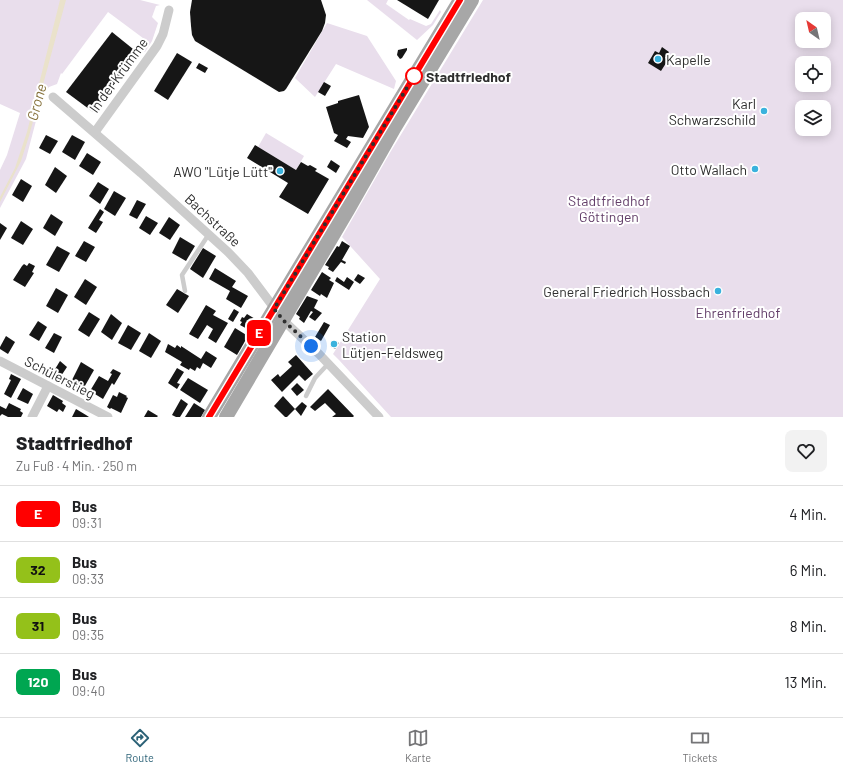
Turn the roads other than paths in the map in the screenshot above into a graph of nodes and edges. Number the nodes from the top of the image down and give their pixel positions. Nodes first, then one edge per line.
1 (460, 0) edge
2 (472, 0) edge
3 (169, 10) dead end
4 (53, 96) dead end
5 (94, 132) junction
6 (208, 234) junction
7 (185, 291) dead end
8 (274, 309) junction
9 (284, 321) junction
10 (0, 361) edge
11 (328, 364) junction
12 (48, 386) junction
13 (306, 396) dead end
14 (32, 417) edge
15 (108, 417) edge
16 (209, 417) edge
17 (226, 417) edge
18 (378, 417) edge

1 - 8 main road
2 - 9 main road
3 - 5 street, In der Krümme
4 - 5 street, Bachstraße
5 - 6 street, Bachstraße
6 - 7 lane
6 - 8 street, Bachstraße
8 - 9 street, Bachstraße
8 - 16 main road
9 - 11 street, Bachstraße
9 - 17 main road
10 - 12 street, Schülerstieg
11 - 13 lane
11 - 18 street, Bachstraße
12 - 14 street
12 - 15 street, Schülerstieg

